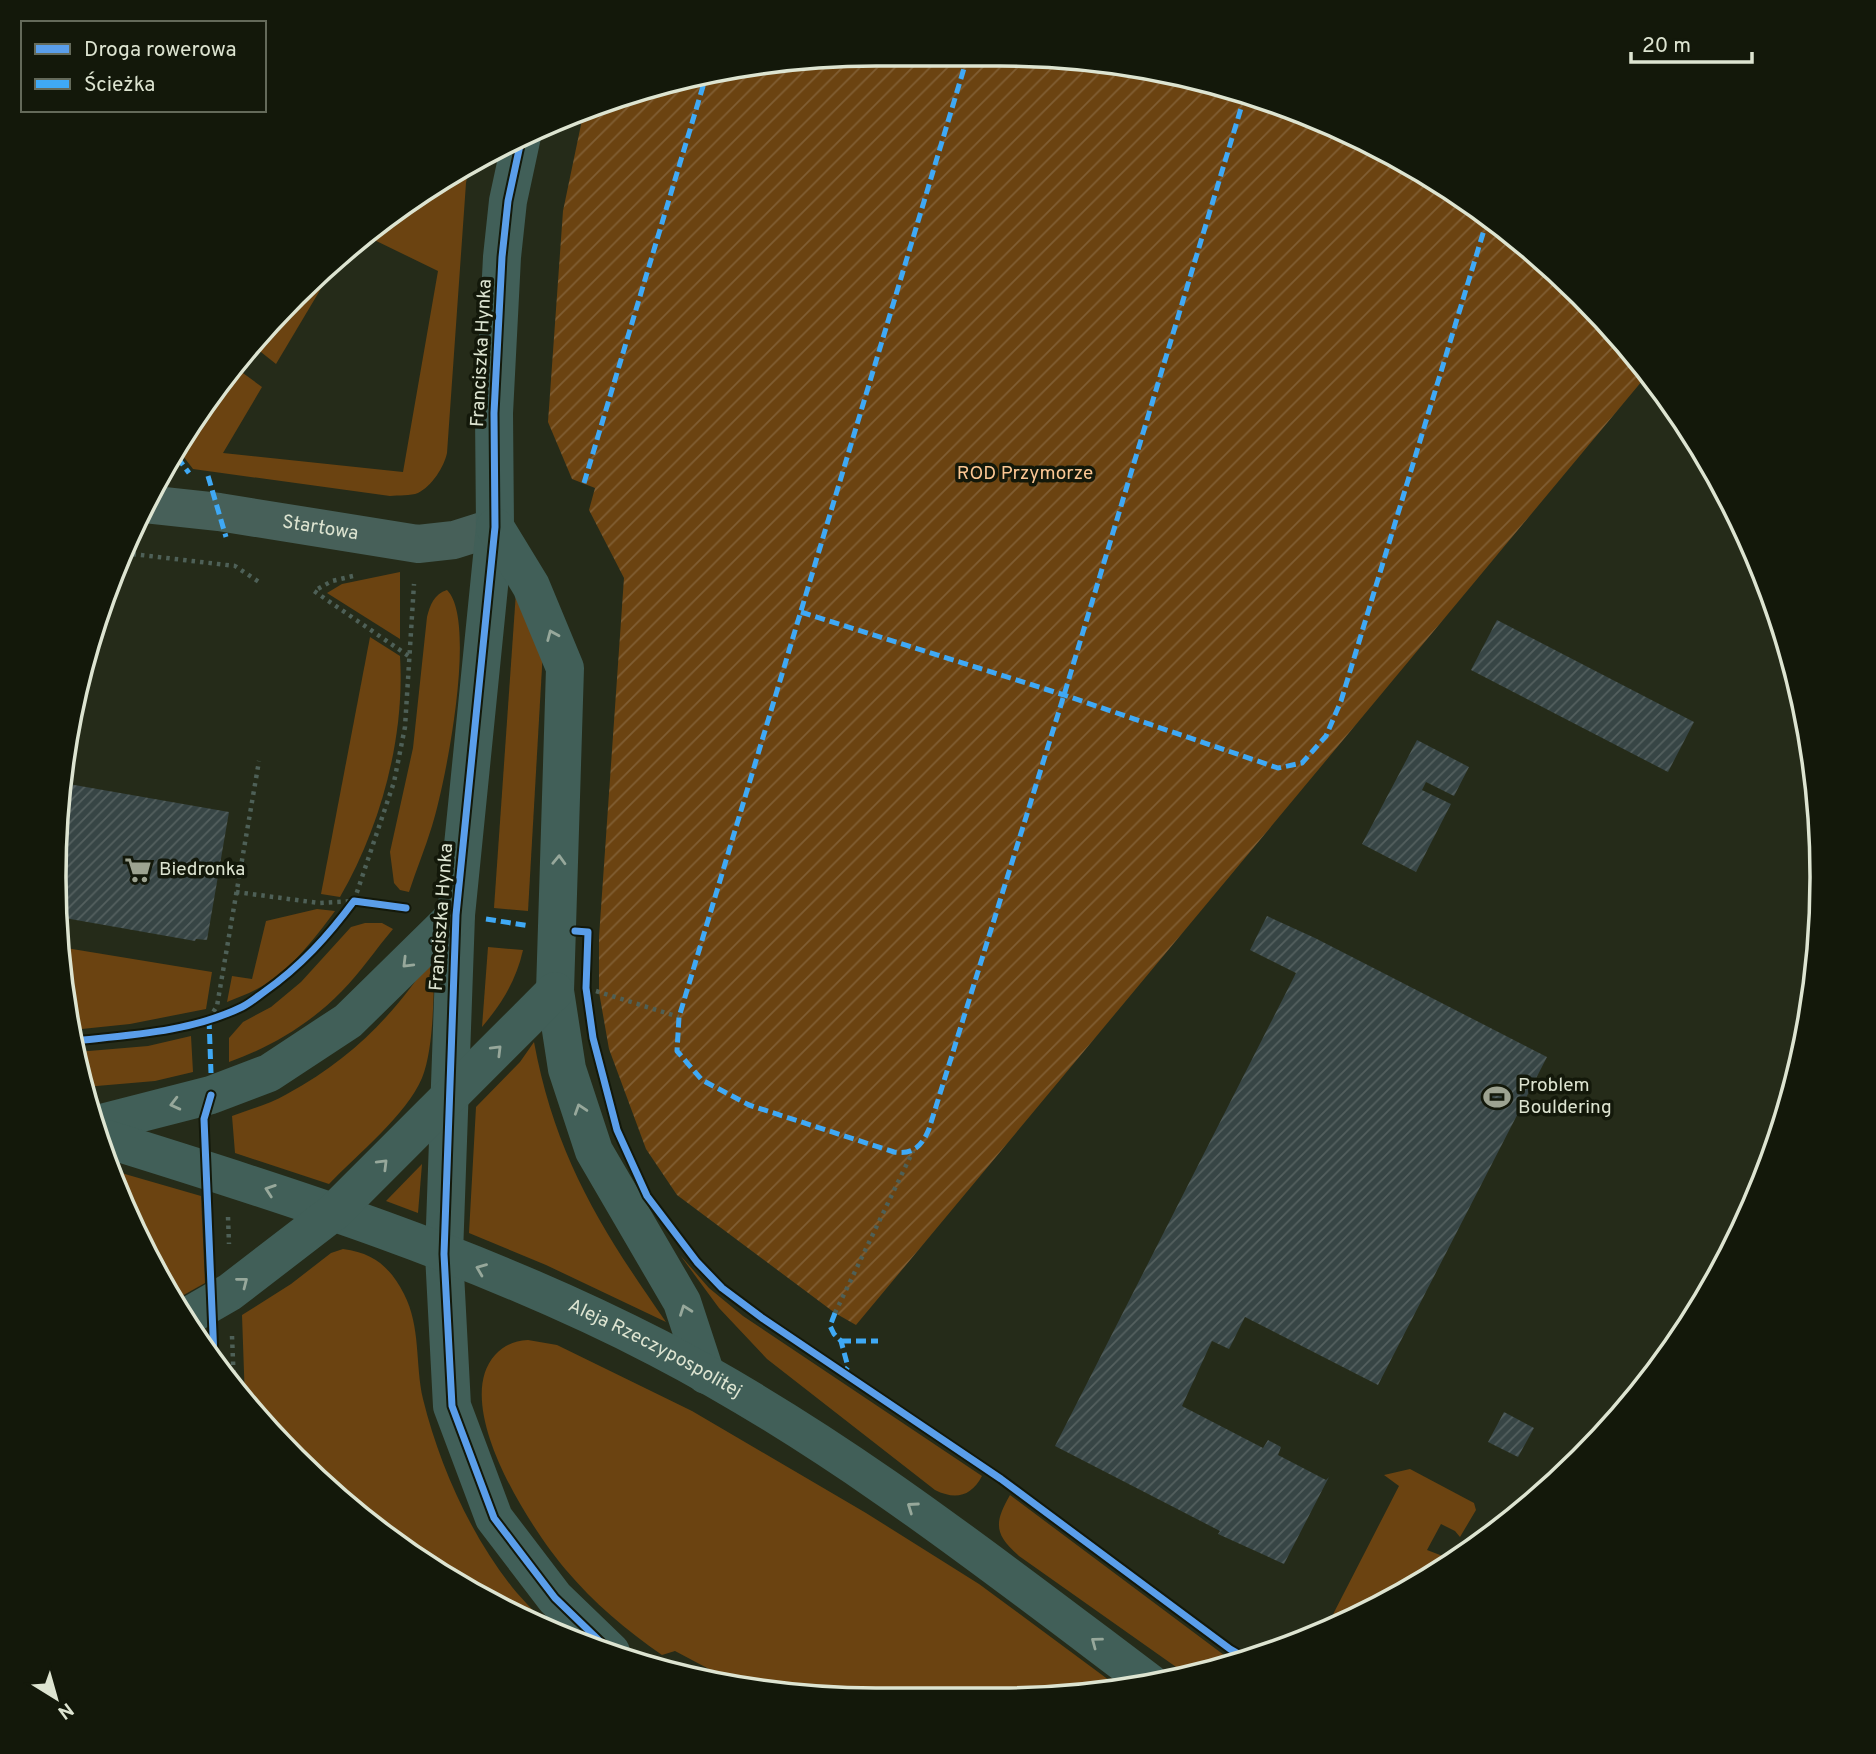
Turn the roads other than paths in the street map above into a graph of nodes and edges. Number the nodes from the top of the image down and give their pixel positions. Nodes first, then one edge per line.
1 (519, 150) edge
2 (157, 505) edge
3 (495, 527) junction
4 (456, 915) junction
5 (555, 991) junction
6 (449, 1098) junction
7 (105, 1122) edge
8 (111, 1140) edge
9 (334, 1212) junction
10 (444, 1254) junction
11 (194, 1313) edge
12 (706, 1375) junction
13 (595, 1636) edge
14 (1140, 1675) edge

1 - 3 street, Franciszka Hynka
2 - 3 street, Startowa
3 - 4 street, Franciszka Hynka
5 -> 3 street
4 - 6 street, Franciszka Hynka
4 -> 7 street, Franciszka Hynka
6 -> 5 street
12 -> 5 street
9 -> 6 street
6 - 10 street, Franciszka Hynka
9 -> 8 street, Aleja Rzeczypospolitej
9 - 10 street, Aleja Rzeczypospolitej
11 -> 9 street
12 -> 10 street, Aleja Rzeczypospolitej
10 - 13 street, Franciszka Hynka
14 -> 12 street, Aleja Rzeczypospolitej

